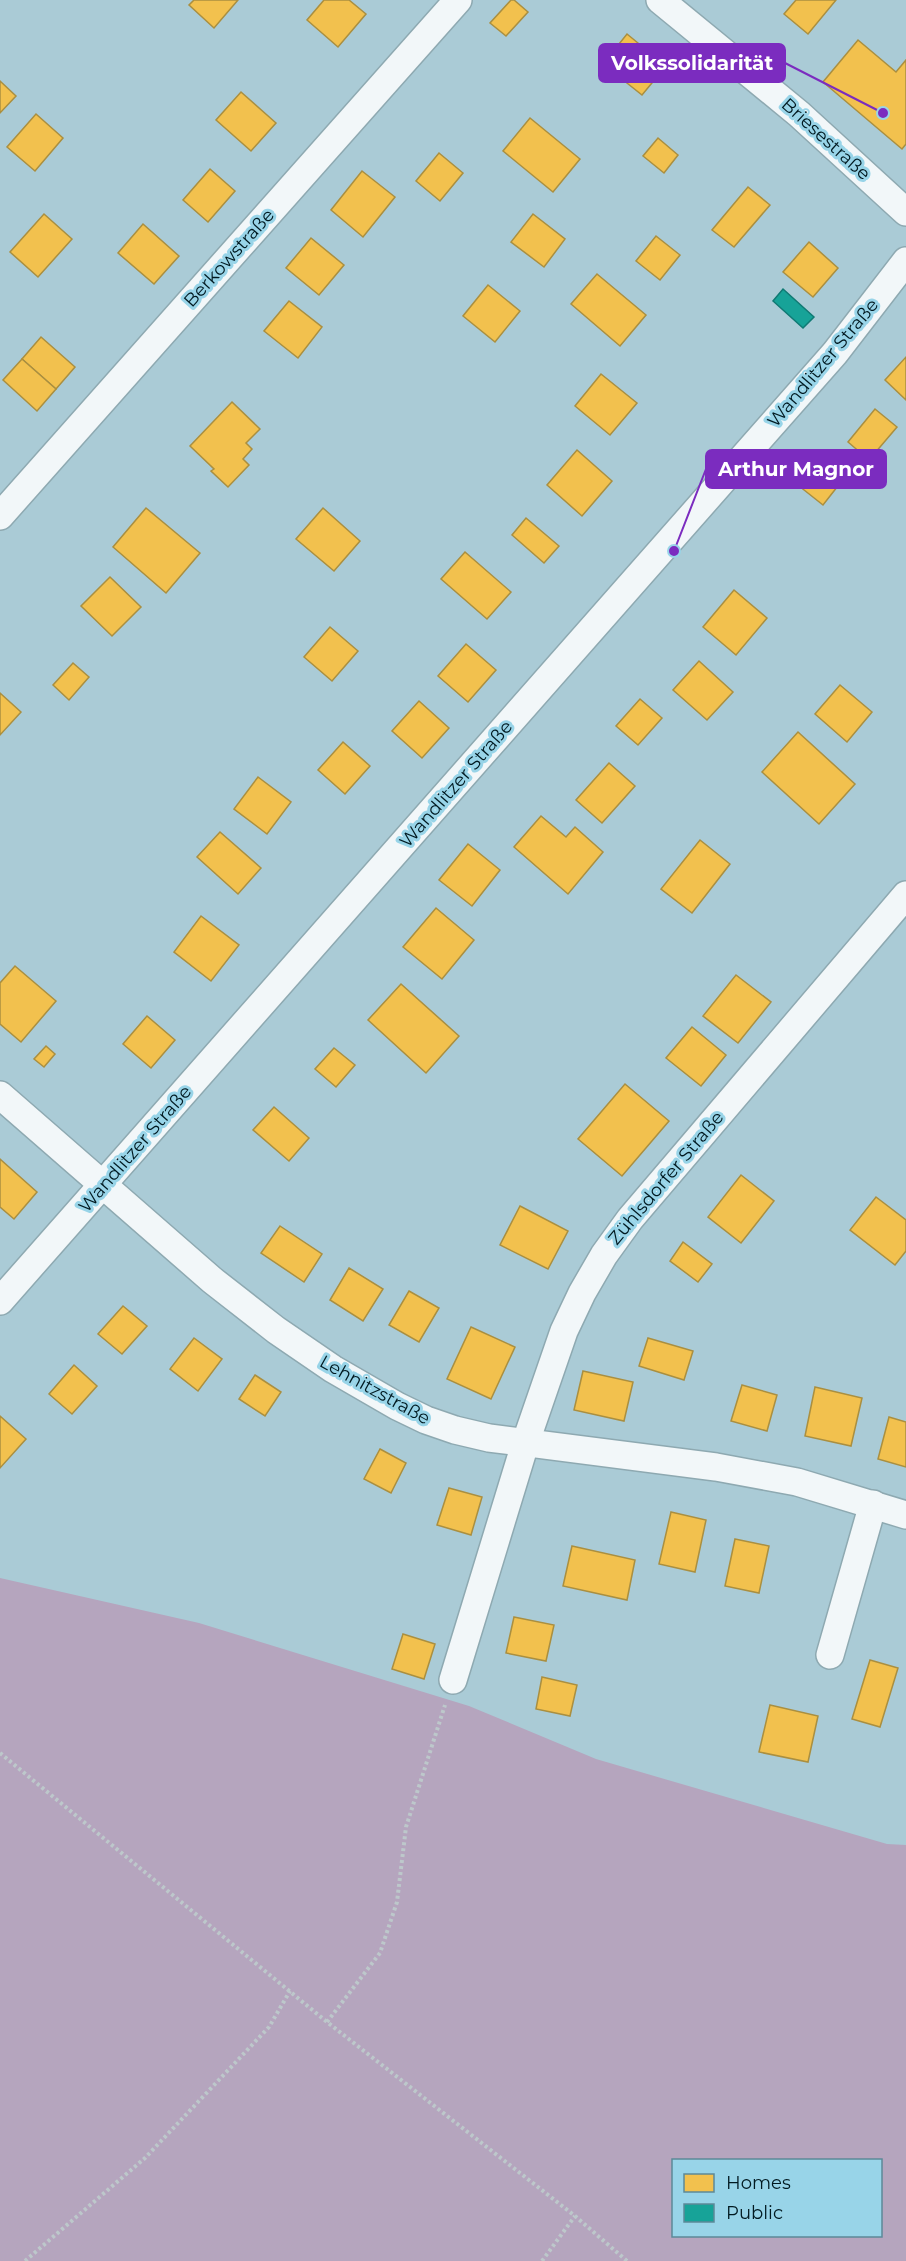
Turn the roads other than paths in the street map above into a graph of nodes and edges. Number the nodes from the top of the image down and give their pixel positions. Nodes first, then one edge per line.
1 (458, 0) edge
2 (660, 0) edge
3 (906, 212) edge
4 (906, 261) edge
5 (0, 516) edge
6 (906, 895) edge
7 (0, 1095) edge
8 (104, 1186) junction
9 (0, 1301) edge
10 (525, 1444) junction
11 (873, 1504) junction
12 (906, 1515) edge
13 (830, 1655) dead end
14 (453, 1680) road end

1 - 5 street, Berkowstraße
2 - 3 street, Briesestraße
4 - 8 street, Wandlitzer Straße
6 - 10 street, Zühlsdorfer Straße
7 - 8 street, Lehnitzstraße
8 - 9 street, Wandlitzer Straße
8 - 10 street, Lehnitzstraße
10 - 11 street, Lehnitzstraße
10 - 14 street, Zühlsdorfer Straße
11 - 12 street, Lehnitzstraße
11 - 13 street

